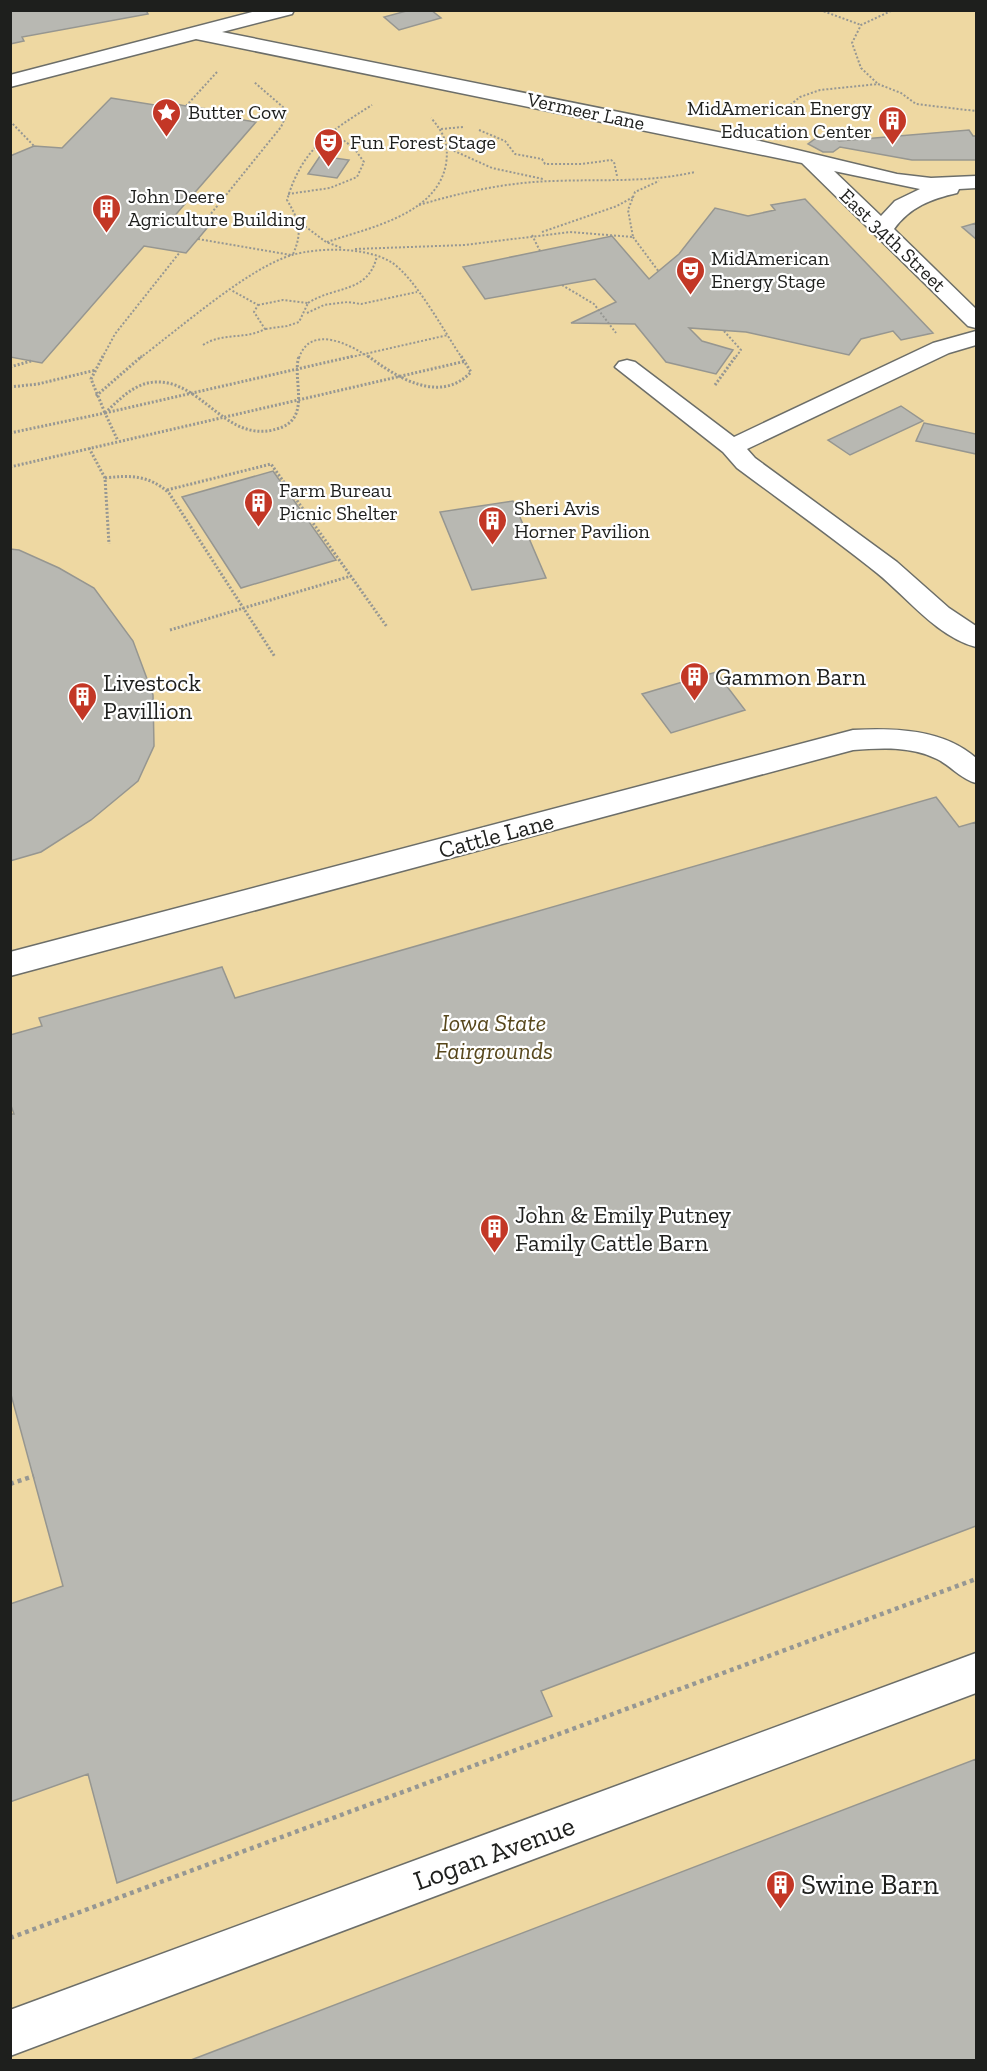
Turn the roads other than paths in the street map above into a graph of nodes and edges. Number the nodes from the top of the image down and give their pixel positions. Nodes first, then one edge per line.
1 (285, 10) edge
2 (196, 33) junction
3 (10, 81) edge
4 (810, 159) junction
5 (974, 182) edge
6 (882, 230) junction
7 (976, 321) edge
8 (976, 338) edge
9 (627, 367) dead end
10 (732, 447) junction
11 (976, 638) edge
12 (976, 772) edge
13 (10, 964) edge
14 (976, 1673) edge
15 (10, 2033) edge

1 - 2 lane
2 - 3 lane
2 - 4 lane, Vermeer Lane
4 - 5 lane, Vermeer Lane
4 - 6 lane, East 34th Street
5 - 6 lane
6 - 7 lane, East 34th Street
8 - 10 lane
9 - 10 lane
10 - 11 lane
12 - 13 lane, Cattle Lane
14 - 15 lane, Logan Avenue

